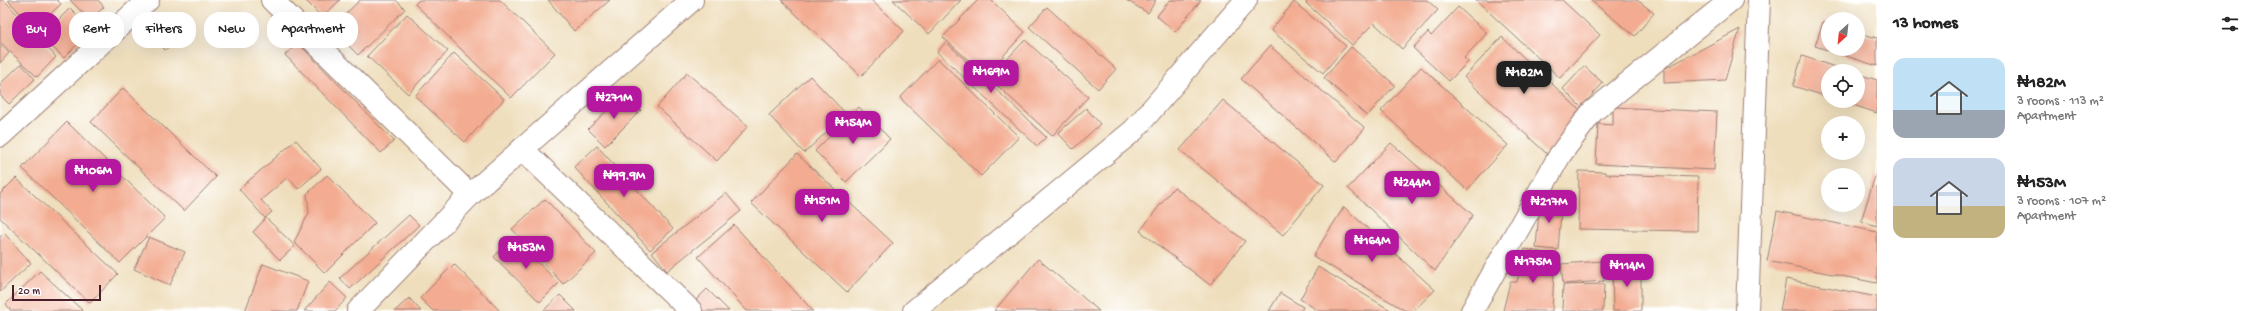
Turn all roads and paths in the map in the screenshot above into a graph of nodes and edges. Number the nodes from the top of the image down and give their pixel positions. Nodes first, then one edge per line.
1 (148, 0) edge
2 (272, 0) edge
3 (692, 0) edge
4 (1246, 0) edge
5 (1731, 0) edge
6 (1759, 0) edge
7 (0, 136) edge
8 (522, 149) junction
9 (470, 195) junction
10 (358, 311) edge
11 (691, 311) edge
12 (914, 311) edge
13 (1472, 311) edge
14 (1747, 311) edge

1 - 7 street
2 - 9 street
3 - 8 street
4 - 12 street
5 - 13 street
6 - 14 street
8 - 9 street
8 - 11 street
9 - 10 street

